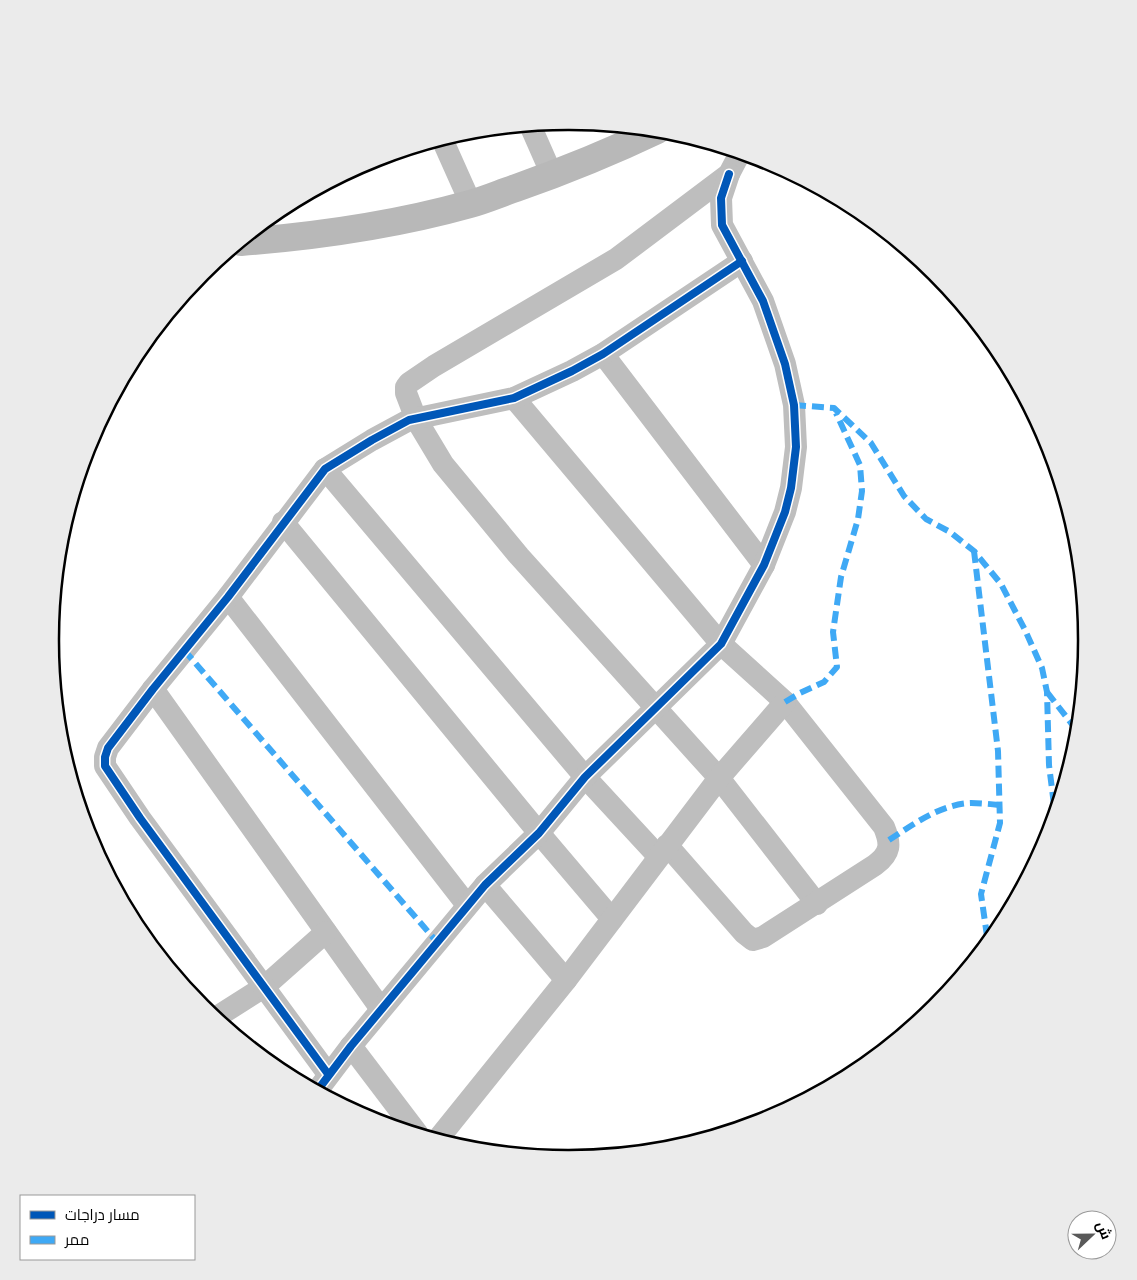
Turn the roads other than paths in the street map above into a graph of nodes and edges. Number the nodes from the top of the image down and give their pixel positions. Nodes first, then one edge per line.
1 (533, 131) edge
2 (644, 136) edge
3 (445, 146) edge
4 (737, 159) edge
5 (729, 174) junction
6 (552, 175) junction
7 (471, 204) junction
8 (255, 238) edge
9 (742, 261) junction
10 (603, 354) junction
11 (514, 398) junction
12 (416, 419) junction
13 (325, 469) junction
14 (283, 522) junction
15 (764, 565) junction
16 (228, 596) junction
17 (722, 644) junction
18 (153, 689) junction
19 (785, 702) junction
20 (655, 709) junction
21 (585, 777) junction
22 (719, 778) junction
23 (538, 833) junction
24 (663, 851) junction
25 (485, 885) junction
26 (817, 904) junction
27 (467, 905) junction
28 (612, 919) junction
29 (326, 932) junction
30 (566, 980) junction
31 (264, 986) junction
32 (381, 1009) junction
33 (222, 1014) edge
34 (351, 1046) junction
35 (323, 1082) edge
36 (411, 1125) edge
37 (443, 1134) edge

1 - 6 street
2 - 6 main road
3 - 7 street
4 - 5 street
5 - 9 street
5 - 12 street
6 - 7 main road
7 - 8 main road
9 - 10 street
9 - 15 street
10 - 11 street
10 - 15 street
11 - 12 street
11 - 17 street
12 - 13 street
12 - 20 street
13 - 14 street
13 - 21 street
14 - 16 street
14 - 23 street
15 - 17 street
16 - 18 street
16 - 27 street
17 - 19 street
17 - 20 street
18 - 29 street
18 - 31 street
19 - 22 street
19 - 26 street
20 - 21 street
20 - 22 street
21 - 23 street
21 - 24 street
22 - 24 street
22 - 26 street
23 - 25 street
23 - 28 street
24 - 26 street
24 - 28 street
25 - 27 street
25 - 30 street
27 - 32 street
28 - 30 street
29 - 31 street
29 - 32 street
30 - 37 street
31 - 33 street
31 - 35 street
32 - 34 street
34 - 35 street
34 - 36 street

